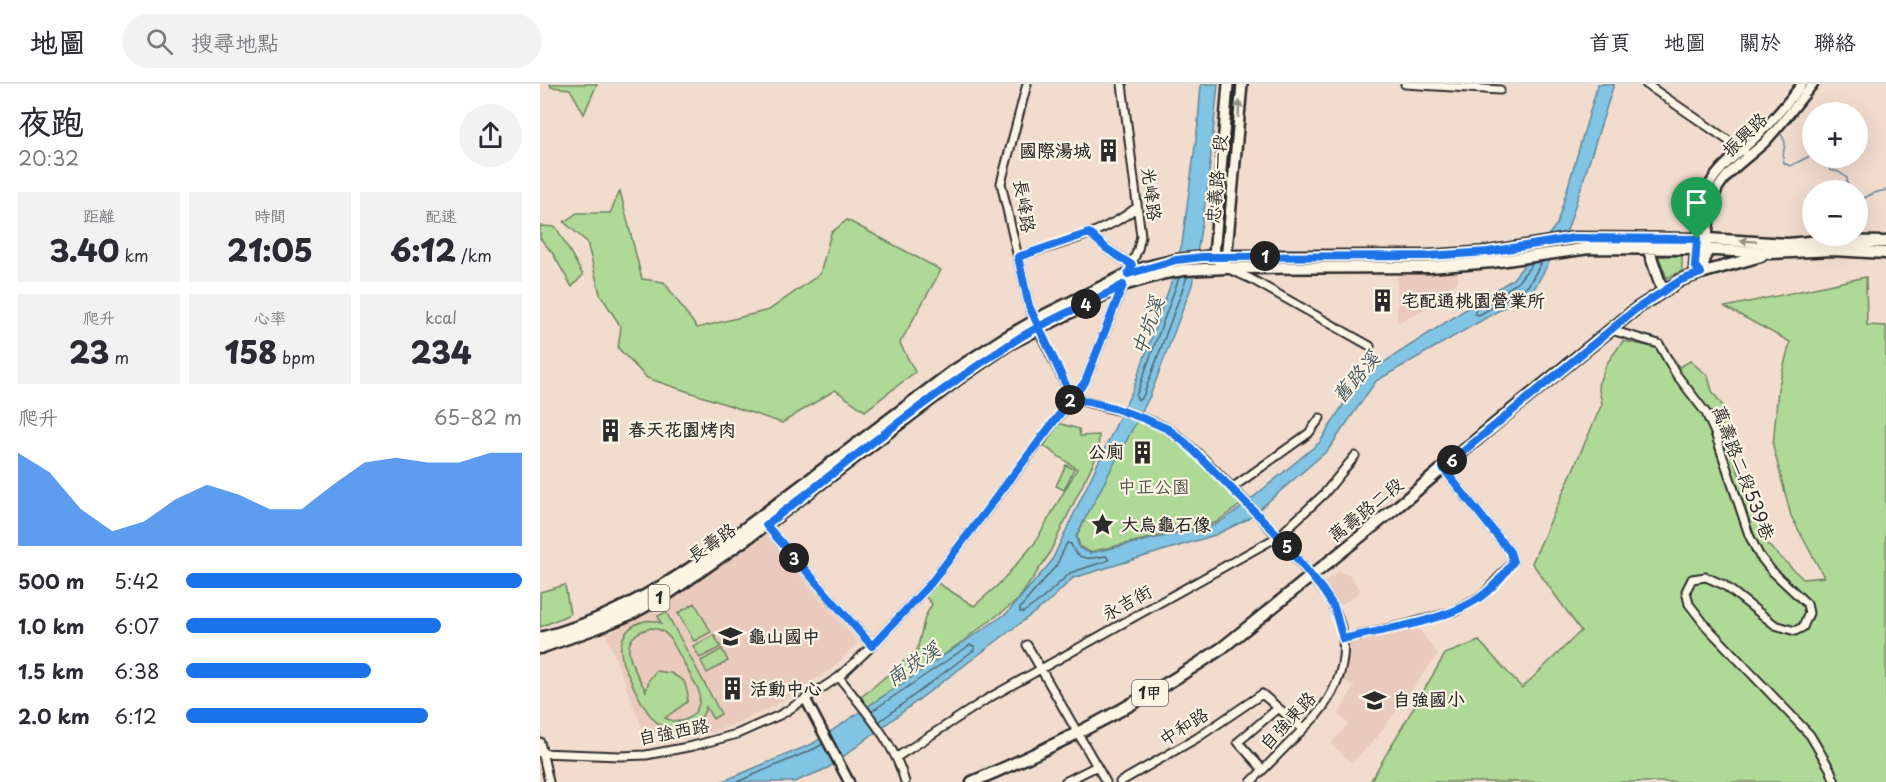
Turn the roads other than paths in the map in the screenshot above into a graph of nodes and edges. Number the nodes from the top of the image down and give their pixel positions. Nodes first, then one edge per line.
1 (1027, 84) edge
2 (1122, 84) edge
3 (1228, 84) edge
4 (1242, 84) edge
5 (1405, 84) edge
6 (1646, 84) edge
7 (1802, 84) edge
8 (1813, 84) edge
9 (1444, 85) edge
10 (1500, 90) dead end
11 (1741, 150) junction
12 (1749, 156) junction
13 (1137, 207) junction
14 (1089, 233) junction
15 (1602, 242) junction
16 (1886, 242) edge
17 (1702, 244) junction
18 (1788, 244) junction
19 (1648, 248) junction
20 (1886, 253) edge
21 (1771, 254) junction
22 (1214, 256) junction
23 (1226, 256) junction
24 (1018, 257) junction
25 (1490, 257) junction
26 (1164, 268) junction
27 (1226, 268) junction
28 (1130, 269) junction
29 (1701, 273) junction
30 (1123, 285) junction
31 (1663, 292) junction
32 (1036, 324) junction
33 (1611, 330) junction
34 (1370, 346) dead end
35 (1072, 398) junction
36 (1320, 418) dead end
37 (1355, 456) dead end
38 (1443, 468) junction
39 (1232, 488) junction
40 (762, 522) junction
41 (1279, 536) junction
42 (1311, 576) junction
43 (540, 638) edge
44 (1343, 639) junction
45 (1027, 645) dead end
46 (872, 646) junction
47 (540, 648) edge
48 (1041, 668) junction
49 (839, 676) junction
50 (806, 700) junction
51 (1278, 708) junction
52 (1303, 729) junction
53 (1079, 733) junction
54 (540, 742) edge
55 (541, 754) edge
56 (897, 757) junction
57 (1097, 766) junction
58 (1263, 770) junction
59 (548, 780) edge
60 (849, 782) edge
61 (905, 782) edge
62 (972, 782) edge
63 (1065, 782) edge
64 (1106, 782) edge
65 (1120, 782) edge
66 (1251, 782) edge
67 (1835, 782) edge

1 - 24 street, 長峰路
2 - 13 street, 光峰路
3 - 22 main road, 忠義路一段
23 -> 4 main road, 忠義路一段
5 - 9 street
6 - 11 street
7 - 11 street, 振興路
8 - 12 street, 振興路
9 - 10 street
11 - 12 street
11 - 17 street, 振興路
12 - 17 street, 振興路
13 - 14 street
13 - 28 street, 光峰路
14 - 24 street
14 - 28 street
15 - 17 main road, 1
15 - 19 main road, 1
15 - 25 main road, 1
16 - 18 main road, 萬壽路二段 / 1
18 -> 17 main road, 1
17 - 19 main road, 1
17 - 21 main road, 1
17 - 29 main road
18 - 21 main road, 萬壽路二段 / 1甲
19 - 31 main road
20 - 21 main road, 萬壽路二段 / 1
21 - 29 main road, 萬壽路二段 / 1甲
22 - 23 main road, 1
22 - 26 main road, 1
22 - 27 main road
23 - 25 main road, 1
23 - 27 main road, 忠義路一段
24 - 32 street, 長峰路
25 - 27 main road, 1
26 - 27 main road, 1
26 - 28 main road, 長壽路 / 1
26 - 30 main road, 長壽路 / 1
27 - 34 street
28 - 30 street, 光峰路
28 - 32 main road, 長壽路 / 1
29 - 31 main road, 萬壽路二段 / 1甲
30 - 32 main road, 長壽路 / 1
30 - 35 street, 光峰路
31 - 33 main road, 萬壽路二段 / 1甲
32 - 35 street, 長峰路
32 - 40 main road, 長壽路 / 1
33 - 38 main road, 萬壽路二段 / 1甲
33 - 67 street, 萬壽路二段539巷
35 - 39 street, 自強東路
35 - 46 street, 光峰路
36 - 39 street
37 - 41 street, 永吉街
38 - 42 main road, 萬壽路二段 / 1甲
38 - 44 street
39 - 41 street, 自強東路
40 - 43 main road, 長壽路 / 1
40 - 46 street
40 - 47 main road, 長壽路 / 1
41 - 42 street, 自強東路
41 - 48 street, 永吉街
42 - 44 street, 自強東路
42 - 53 main road, 萬壽路二段 / 1甲
44 - 52 street, 自強東路
45 - 48 street
46 - 49 street, 光峰路
48 - 53 street
48 - 56 street, 永吉街
49 - 50 street, 光峰路
49 - 56 street
50 - 55 street, 自強西路
50 - 60 street
51 - 52 street
51 - 58 street
51 - 65 street, 中和路
52 - 58 street, 自強東路
53 - 57 street
53 - 62 main road, 萬壽路二段 / 1甲
54 - 55 street
55 - 59 street
56 - 61 street
57 - 63 street
57 - 64 street
58 - 66 street, 自強東路

